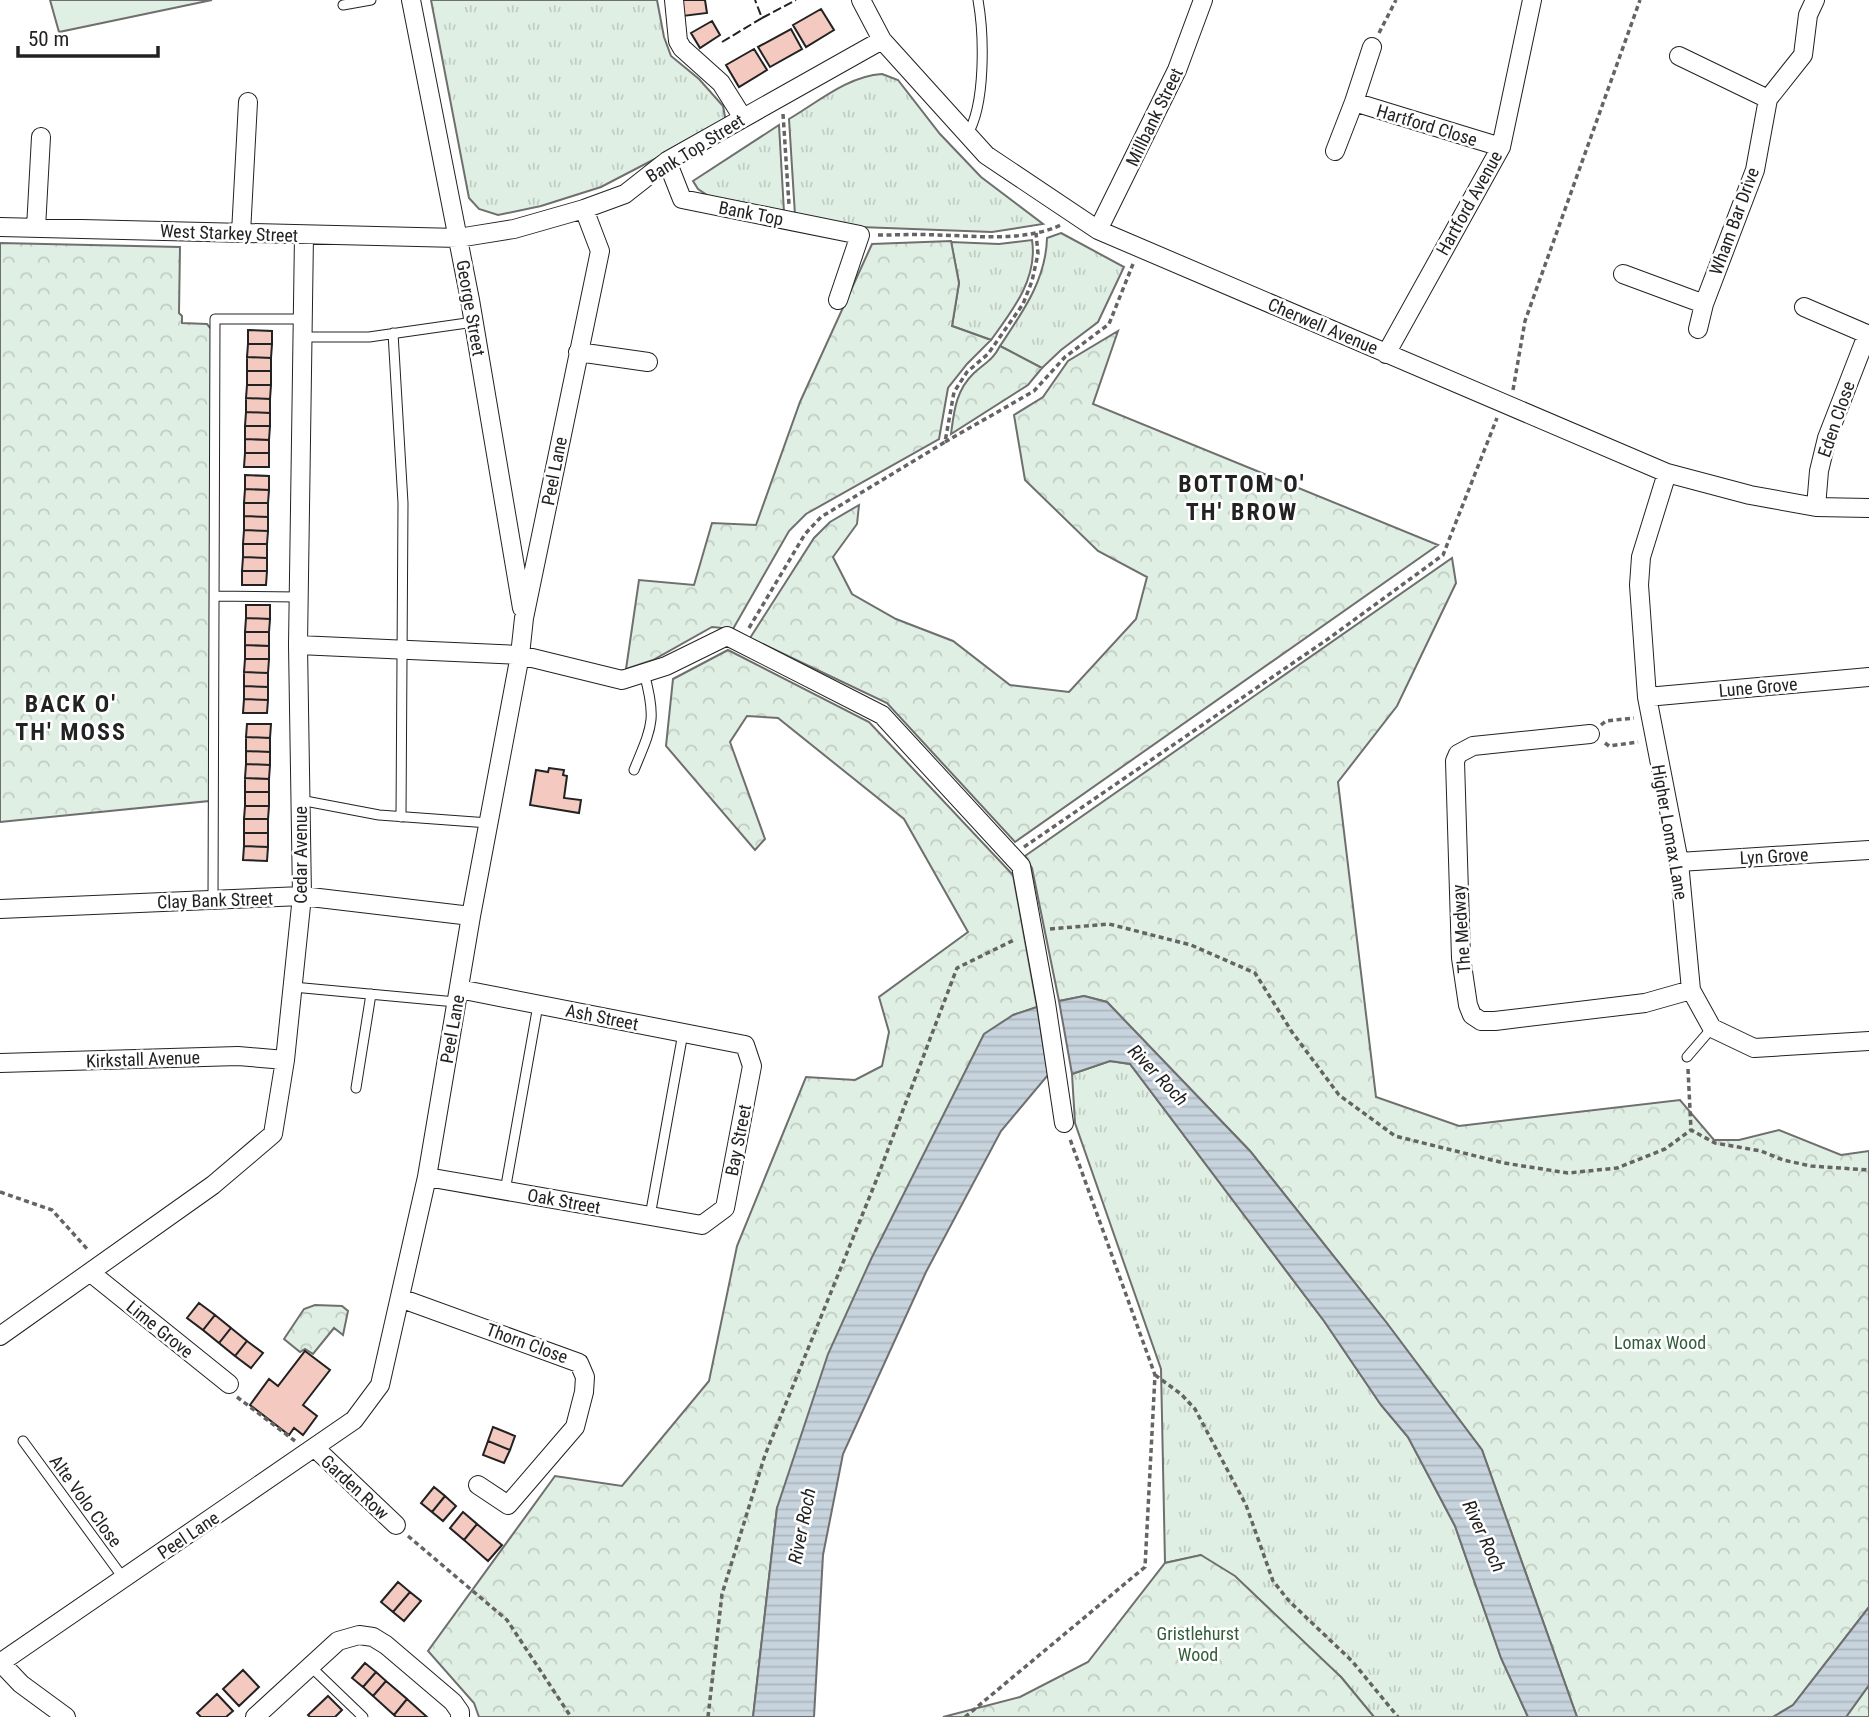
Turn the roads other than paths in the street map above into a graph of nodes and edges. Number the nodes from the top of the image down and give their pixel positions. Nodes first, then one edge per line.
1 (371, 0) edge
2 (411, 0) edge
3 (674, 0) edge
4 (860, 0) edge
5 (978, 0) edge
6 (1203, 0) edge
7 (1532, 0) edge
8 (1815, 0) edge
9 (343, 5) dead end
10 (882, 40) junction
11 (1372, 47) road end
12 (1679, 57) dead end
13 (1768, 99) junction
14 (247, 102) dead end
15 (1354, 102) junction
16 (743, 118) junction
17 (967, 135) junction
18 (41, 137) dead end
19 (1501, 147) junction
20 (1335, 151) dead end
21 (667, 160) junction
22 (584, 209) junction
23 (0, 227) edge
24 (36, 228) junction
25 (1098, 230) junction
26 (241, 233) junction
27 (304, 235) junction
28 (458, 238) junction
29 (1623, 274) dead end
30 (838, 300) dead end
31 (1704, 304) junction
32 (1804, 307) dead end
33 (474, 322) junction
34 (302, 328) junction
35 (1698, 329) dead end
36 (393, 333) junction
37 (1868, 335) edge
38 (578, 352) junction
39 (1386, 354) junction
40 (648, 362) dead end
41 (1667, 473) junction
42 (1816, 506) junction
43 (1869, 508) edge
44 (214, 596) junction
45 (298, 597) junction
46 (524, 618) junction
47 (298, 645) junction
48 (402, 649) junction
49 (520, 655) junction
50 (644, 673) junction
51 (1869, 677) edge
52 (1647, 697) junction
53 (1590, 734) road end
54 (634, 770) dead end
55 (300, 800) junction
56 (401, 817) junction
57 (488, 823) junction
58 (1869, 850) edge
59 (1679, 862) junction
60 (302, 896) junction
61 (213, 900) junction
62 (0, 909) edge
63 (471, 916) junction
64 (293, 987) junction
65 (1691, 990) junction
66 (371, 995) junction
67 (458, 996) junction
68 (538, 1005) junction
69 (1712, 1028) junction
70 (683, 1033) junction
71 (1869, 1041) edge
72 (745, 1045) joint
73 (1687, 1057) road end
74 (285, 1060) junction
75 (0, 1063) edge
76 (356, 1088) dead end
77 (1065, 1123) road end
78 (427, 1177) junction
79 (505, 1191) junction
80 (650, 1216) junction
81 (702, 1225) joint
82 (96, 1269) junction
83 (400, 1298) junction
84 (0, 1336) edge
85 (229, 1384) road end
86 (23, 1441) dead end
87 (312, 1450) junction
88 (478, 1485) dead end
89 (396, 1525) road end
90 (124, 1579) junction
91 (1, 1662) edge
92 (310, 1666) junction
93 (66, 1717) edge
94 (255, 1717) edge
95 (363, 1717) edge
96 (460, 1717) edge

1 - 9 lane
2 - 28 street, George Street
3 - 16 street
4 - 10 street, Cherwell Avenue
5 - 17 lane
6 - 25 street, Millbank Street
7 - 19 street, Hartford Avenue
8 - 13 street, Wham Bar Drive
10 - 16 street, Bank Top Street
10 - 17 street, Cherwell Avenue
11 - 15 street, Hartford Close
12 - 13 street
13 - 31 street, Wham Bar Drive
14 - 26 street
15 - 19 street, Hartford Close
15 - 20 street, Hartford Close
16 - 21 street, Bank Top Street
17 - 25 street, Cherwell Avenue
18 - 24 street
19 - 39 street, Hartford Avenue
21 - 22 street, Bank Top Street
21 - 30 street, Bank Top
22 - 28 street, Bank Top Street
22 - 38 street, Peel Lane
23 - 24 street, West Starkey Street
24 - 26 street, West Starkey Street
25 - 39 street, Cherwell Avenue
26 - 27 street, West Starkey Street
27 - 28 street, West Starkey Street
27 - 34 street, Cedar Avenue
28 - 33 street, George Street
29 - 31 street
31 - 35 street, Wham Bar Drive
32 - 37 street, Eden Close
33 - 36 lane
33 - 46 street, George Street
34 - 36 lane
34 - 44 lane
34 - 45 street, Cedar Avenue
36 - 48 lane
37 - 42 street, Eden Close
38 - 40 street
38 - 46 street, Peel Lane
39 - 41 street, Cherwell Avenue
41 - 42 street, Cherwell Avenue
41 - 52 street, Higher Lomax Lane
42 - 43 street, Cherwell Avenue
44 - 45 lane
44 - 61 lane
45 - 47 street, Cedar Avenue
46 - 49 street, Peel Lane
47 - 48 street
47 - 55 street, Cedar Avenue
48 - 49 street
48 - 56 lane
49 - 50 street
49 - 57 street, Peel Lane
50 - 54 lane
50 - 77 street
51 - 52 street, Lune Grove
52 - 59 street, Higher Lomax Lane
53 - 65 street, The Medway
55 - 56 lane
55 - 60 street, Cedar Avenue
56 - 57 lane
57 - 63 street, Peel Lane
58 - 59 street, Lyn Grove
59 - 65 street, Higher Lomax Lane
60 - 61 street, Clay Bank Street
60 - 63 street, Clay Bank Street
60 - 64 street, Cedar Avenue
61 - 62 street, Clay Bank Street
63 - 67 street, Peel Lane
64 - 66 lane
64 - 74 street, Cedar Avenue
65 - 69 street, Higher Lomax Lane
66 - 67 lane
66 - 76 lane
67 - 68 street, Ash Street
67 - 78 street, Peel Lane
68 - 70 street, Ash Street
68 - 79 lane
69 - 71 street
69 - 73 lane
70 - 72 street, Ash Street
70 - 80 lane
72 - 81 street, Bay Street
74 - 75 street, Kirkstall Avenue
74 - 82 street, Cedar Avenue
78 - 79 street, Oak Street
78 - 83 street, Peel Lane
79 - 80 street, Oak Street
80 - 81 street, Oak Street
82 - 84 street, Cedar Avenue
82 - 85 street, Lime Grove
83 - 87 street, Peel Lane
83 - 88 street, Thorn Close
86 - 90 lane, Alte Volo Close
87 - 89 street, Garden Row
87 - 90 street, Peel Lane
90 - 91 street, Peel Lane
91 - 93 street
92 - 94 street
92 - 95 lane
92 - 96 street

